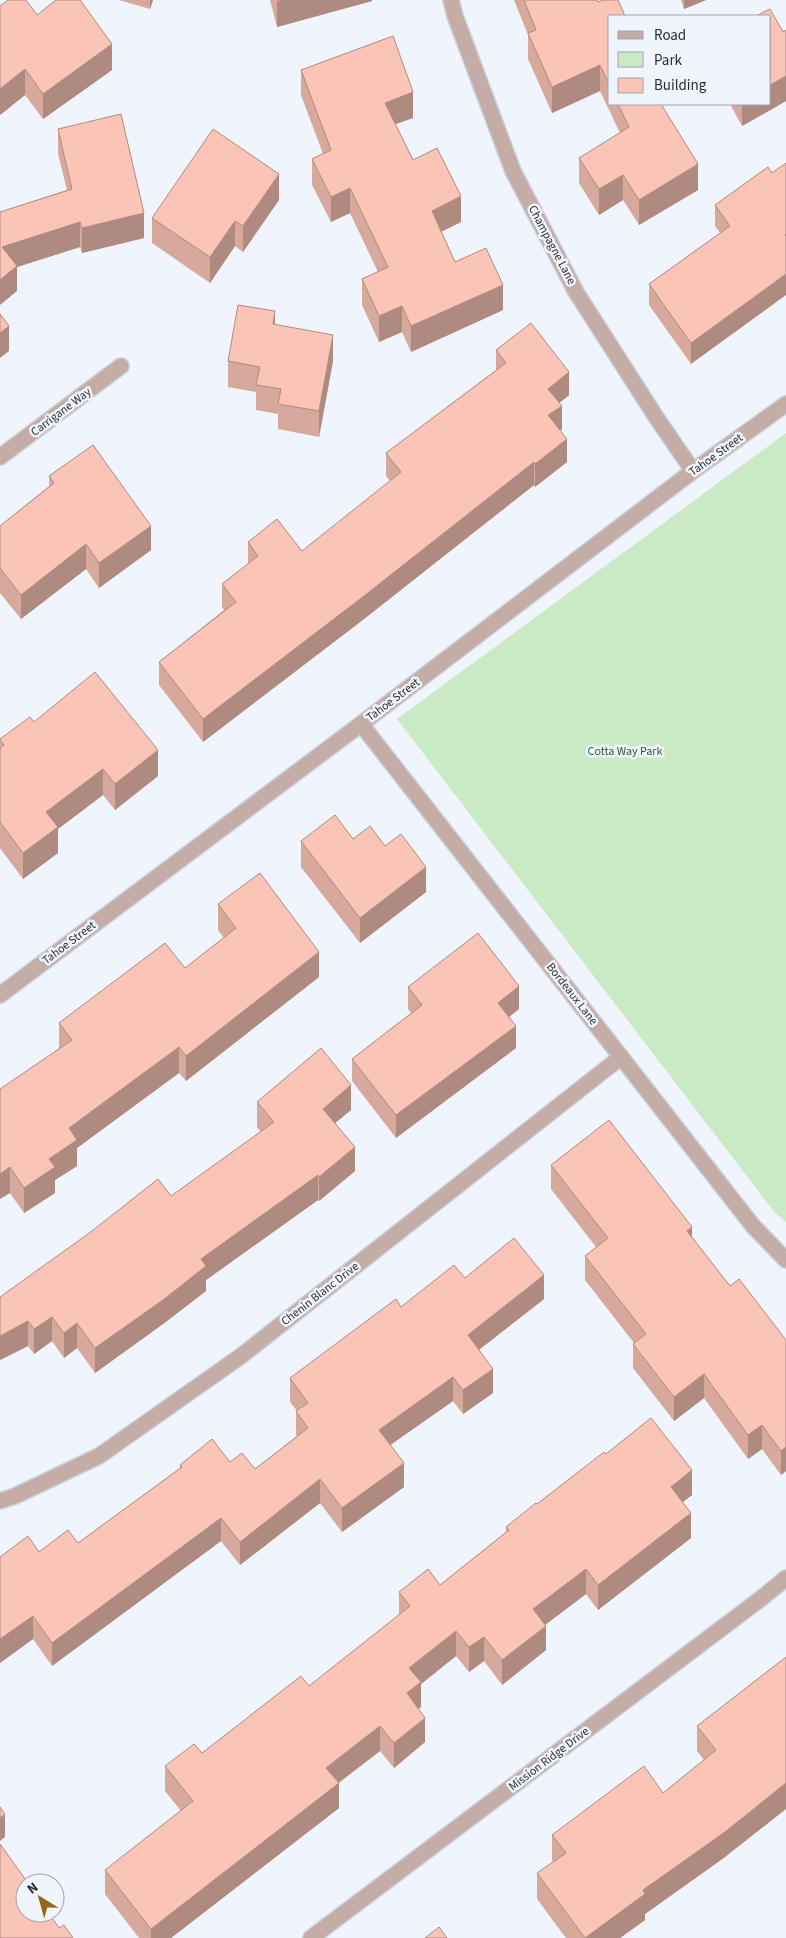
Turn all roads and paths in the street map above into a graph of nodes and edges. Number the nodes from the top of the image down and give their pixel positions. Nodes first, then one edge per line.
1 (451, 0) edge
2 (121, 366) dead end
3 (786, 404) edge
4 (0, 457) edge
5 (693, 470) junction
6 (361, 724) junction
7 (0, 995) edge
8 (621, 1057) junction
9 (786, 1260) edge
10 (0, 1501) edge
11 (786, 1578) edge
12 (312, 1938) edge

1 - 5 street, Champagne Lane
2 - 4 street, Carrigane Way
3 - 5 street, Tahoe Street
5 - 6 street, Tahoe Street
6 - 7 street, Tahoe Street
6 - 8 street, Bordeaux Lane
8 - 9 street, Bordeaux Lane
8 - 10 street, Chenin Blanc Drive
11 - 12 street, Mission Ridge Drive

